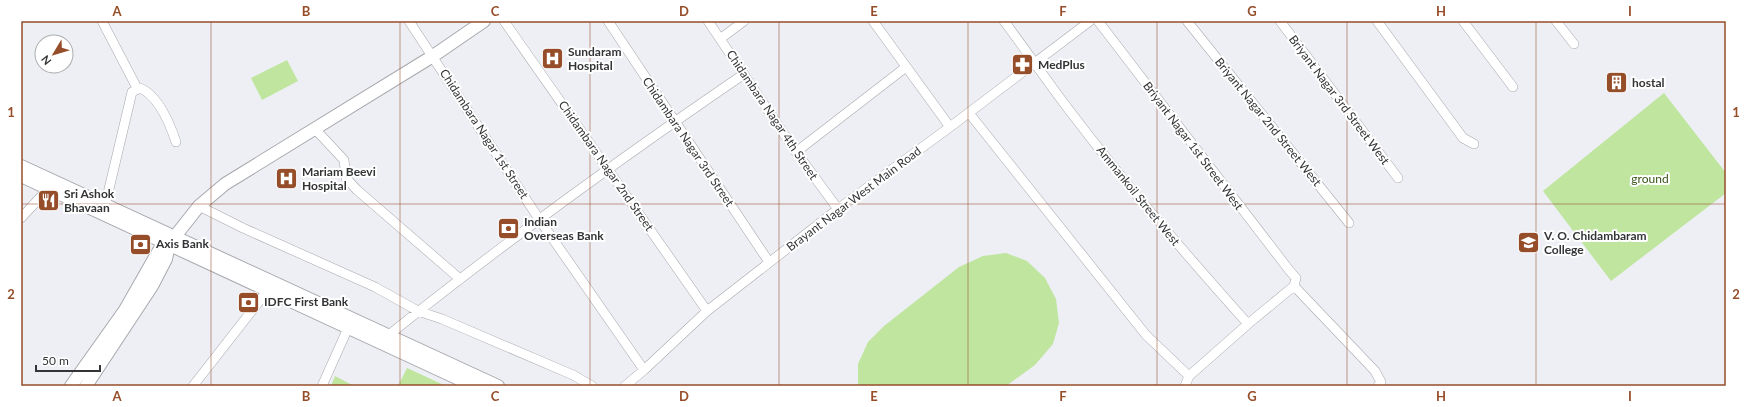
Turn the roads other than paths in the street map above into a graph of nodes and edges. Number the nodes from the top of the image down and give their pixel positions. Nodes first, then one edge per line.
1 (102, 21) edge
2 (409, 21) edge
3 (484, 21) edge
4 (504, 21) edge
5 (608, 21) edge
6 (708, 21) edge
7 (744, 21) edge
8 (873, 21) edge
9 (1004, 21) edge
10 (1090, 21) edge
11 (1098, 21) edge
12 (1187, 21) edge
13 (1280, 21) edge
14 (1377, 21) edge
15 (1463, 21) edge
16 (1556, 21) edge
17 (720, 39) junction
18 (1574, 44) dead end
19 (432, 56) junction
20 (1036, 63) junction
21 (906, 68) junction
22 (744, 74) junction
23 (1513, 87) dead end
24 (137, 88) junction
25 (968, 113) junction
26 (674, 122) junction
27 (950, 128) junction
28 (315, 129) junction
29 (176, 142) dead end
30 (1474, 144) dead end
31 (796, 152) junction
32 (21, 166) edge
33 (608, 168) junction
34 (21, 176) edge
35 (1398, 178) dead end
36 (48, 189) junction
37 (199, 206) junction
38 (104, 209) junction
39 (838, 209) junction
40 (21, 218) edge
41 (539, 219) junction
42 (1349, 224) dead end
43 (172, 240) junction
44 (769, 262) junction
45 (460, 279) junction
46 (1294, 286) junction
47 (268, 290) junction
48 (418, 311) junction
49 (707, 311) junction
50 (1248, 324) junction
51 (348, 328) junction
52 (389, 334) junction
53 (379, 342) junction
54 (644, 370) junction
55 (1189, 376) junction
56 (71, 386) edge
57 (86, 386) edge
58 (193, 386) edge
59 (322, 386) edge
60 (474, 386) edge
61 (498, 386) edge
62 (592, 386) edge
63 (625, 386) edge
64 (1185, 386) edge
65 (1378, 386) edge

1 - 24 street
2 - 19 street, Chidambara Nagar 1st Street
3 - 19 main road
4 - 33 street, Chidambara Nagar 2nd Street
5 - 26 street, Chidambara Nagar 3rd Street
6 - 17 street, Chidambara Nagar 4th Street
7 - 17 street
8 - 21 street
9 - 20 street, Ammankoil Street West
10 - 20 street, Brayant Nagar West Main Road
11 - 46 street, Briyant Nagar 1st Street West
12 - 42 street, Briyant Nagar 2nd Street West
13 - 35 street, Briyant Nagar 3rd Street West
14 - 30 street
15 - 23 street
16 - 18 street
17 - 22 street, Chidambara Nagar 4th Street
19 - 28 main road
19 - 41 street, Chidambara Nagar 1st Street
20 - 25 street, Brayant Nagar West Main Road
20 - 50 street, Ammankoil Street West
21 - 27 street
21 - 31 street
22 - 26 street
22 - 31 street, Chidambara Nagar 4th Street
24 - 29 street
24 - 38 street
25 - 27 street, Brayant Nagar West Main Road
25 - 55 street
26 - 33 street
26 - 44 street, Chidambara Nagar 3rd Street
27 - 39 street, Brayant Nagar West Main Road
28 - 37 main road
28 - 45 street
31 - 39 street, Chidambara Nagar 4th Street
32 - 38 main road
33 - 41 street
33 - 49 street, Chidambara Nagar 2nd Street
34 - 36 main road
36 - 38 main road
36 - 40 street
37 - 43 main road
37 - 48 street
38 - 43 main road
39 - 44 street, Brayant Nagar West Main Road
41 - 45 street
41 - 54 street, Chidambara Nagar 1st Street
43 - 47 main road
43 - 52 main road
43 - 56 main road
43 - 57 main road
44 - 49 street, Brayant Nagar West Main Road
45 - 48 street
46 - 50 street
46 - 65 street
47 - 51 main road
47 - 58 street
48 - 52 street
48 - 62 street
49 - 54 street, Brayant Nagar West Main Road
50 - 55 street
51 - 53 main road
51 - 59 street
52 - 53 street
52 - 61 main road
53 - 60 main road
54 - 63 street, Brayant Nagar West Main Road
55 - 64 street

